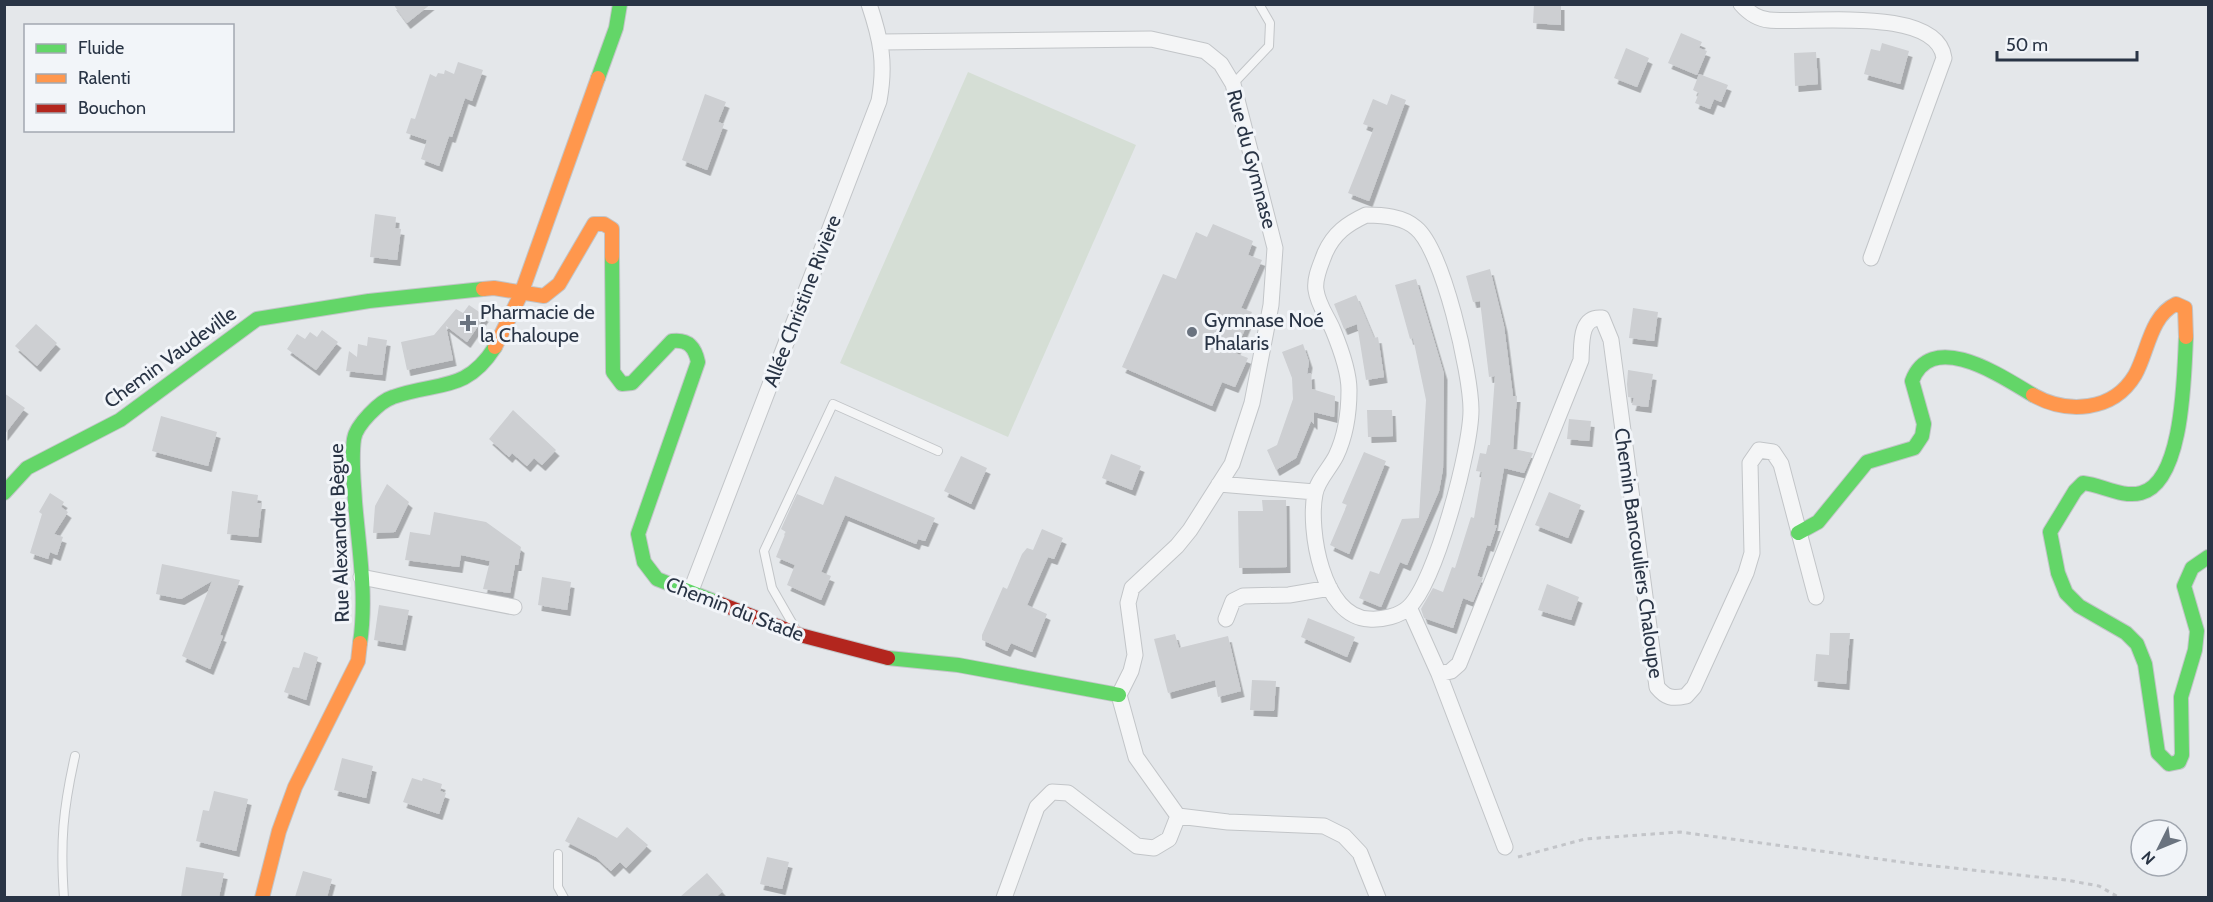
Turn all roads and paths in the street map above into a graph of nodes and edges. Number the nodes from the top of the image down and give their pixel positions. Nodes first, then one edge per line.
1 (620, 4) edge
2 (869, 4) edge
3 (1259, 4) edge
4 (1741, 4) edge
5 (881, 42) junction
6 (1233, 84) junction
7 (1870, 258) dead end
8 (521, 294) junction
9 (938, 451) dead end
10 (1219, 484) junction
11 (6, 490) edge
12 (1315, 492) junction
13 (1798, 533) junction
14 (2208, 557) edge
15 (361, 577) junction
16 (1330, 588) junction
17 (690, 593) junction
18 (1816, 597) dead end
19 (514, 607) dead end
20 (1409, 607) junction
21 (1226, 619) dead end
22 (800, 635) junction
23 (1439, 674) junction
24 (1119, 695) junction
25 (75, 756) dead end
26 (1178, 816) junction
27 (1505, 847) joint
28 (558, 854) dead end
29 (64, 897) edge
30 (262, 897) edge
31 (564, 897) edge
32 (1004, 897) edge
33 (1378, 897) edge
34 (2120, 897) edge

1 - 8 street, Rue Alexandre Bègue
2 - 5 street, Allée Christine Rivière
3 - 6 lane
4 - 7 street
5 - 6 street, Rue du Gymnase
5 - 17 street, Allée Christine Rivière
6 - 10 street, Rue du Gymnase
8 - 11 street, Chemin Vaudeville
8 - 15 street, Rue Alexandre Bègue
8 - 17 street, Chemin du Stade
9 - 22 lane
10 - 12 street
10 - 24 street
12 - 16 street
12 - 20 street
13 - 14 street
13 - 18 street
13 - 23 street, Chemin Bancouliers Chaloupe
15 - 19 street
15 - 30 street, Rue Alexandre Bègue
16 - 20 street
16 - 21 street
17 - 22 street, Chemin du Stade
20 - 23 street
22 - 24 street, Chemin du Stade
23 - 27 street
24 - 26 street
25 - 29 lane
26 - 32 street
26 - 33 street
27 - 34 path
28 - 31 lane

